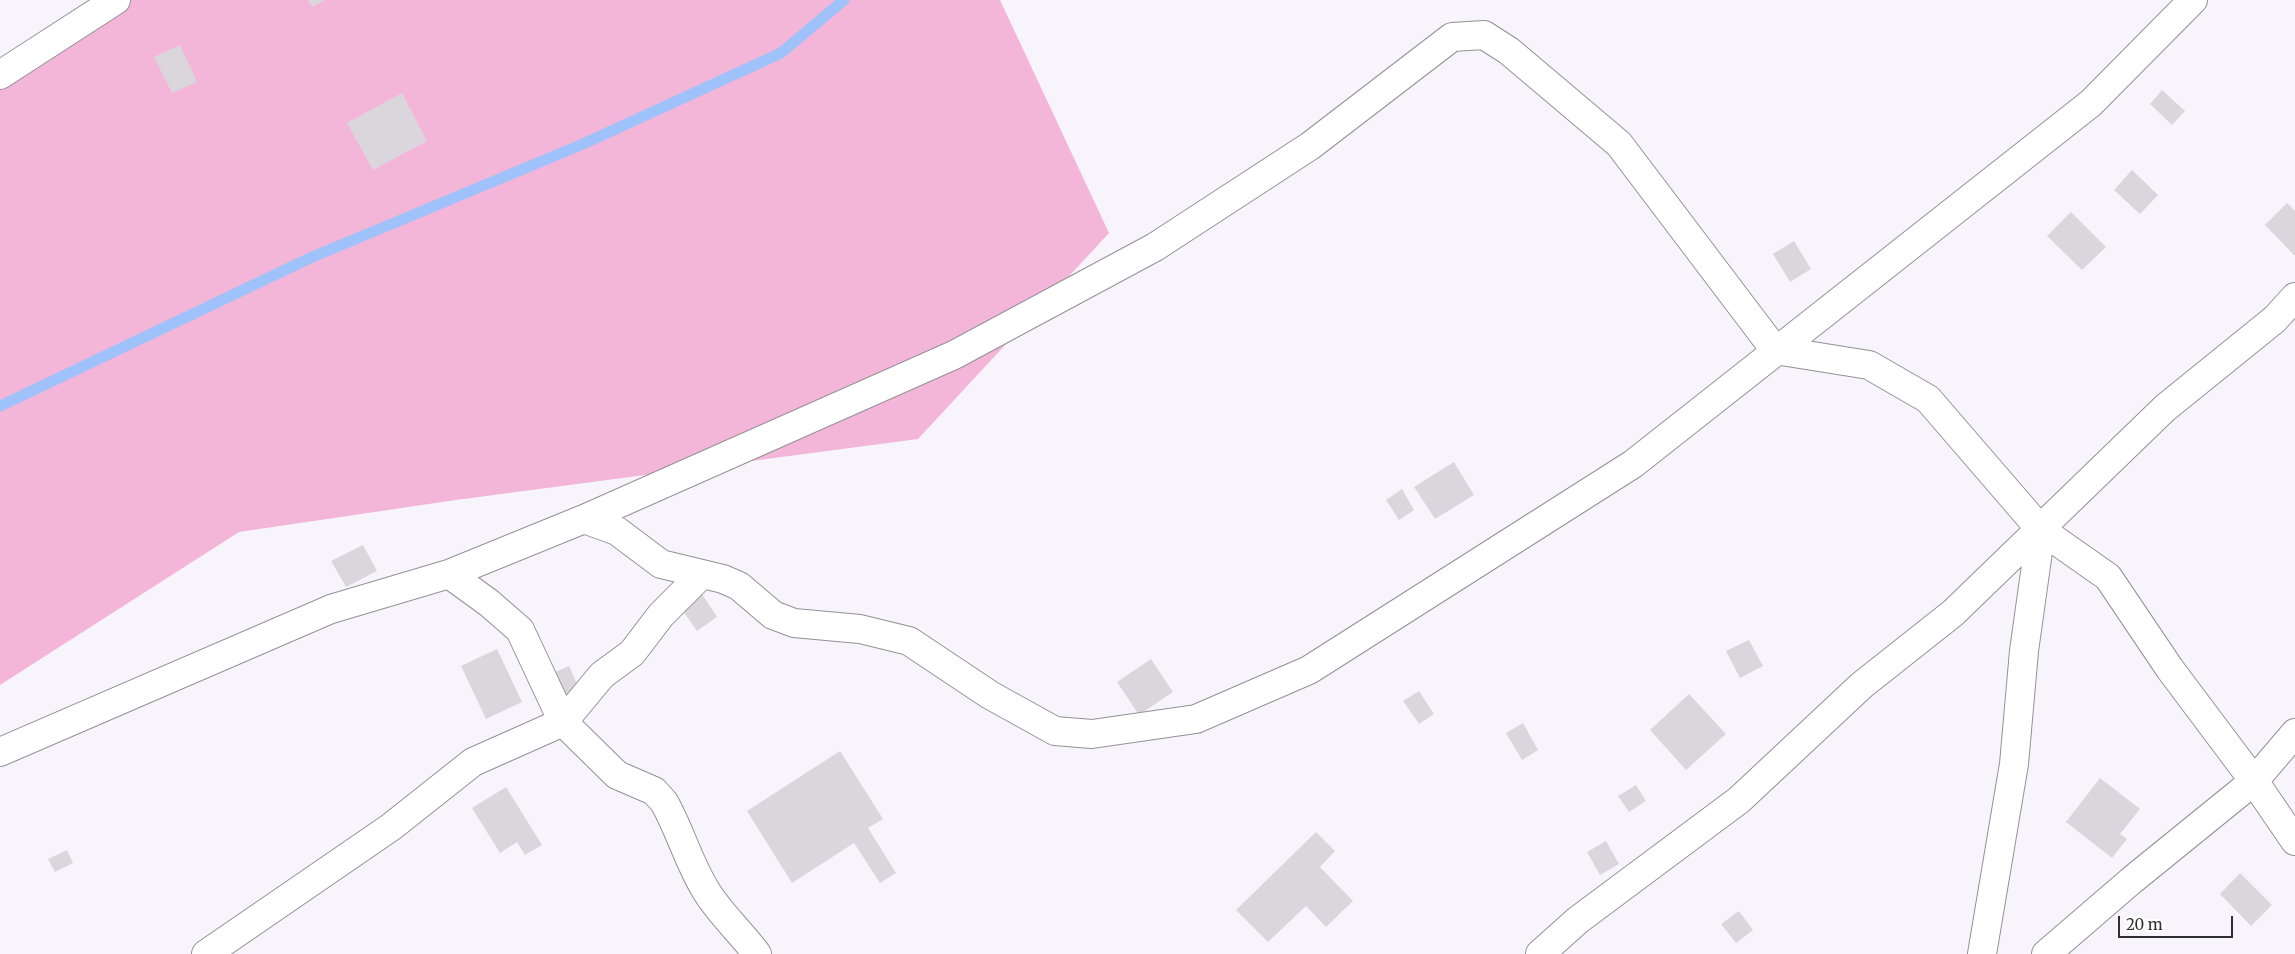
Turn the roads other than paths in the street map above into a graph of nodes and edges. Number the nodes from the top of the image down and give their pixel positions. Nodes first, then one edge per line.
1 (116, 0) edge
2 (2193, 0) edge
3 (0, 75) edge
4 (2295, 297) edge
5 (1775, 350) junction
6 (584, 519) junction
7 (2041, 530) junction
8 (449, 574) junction
9 (702, 575) junction
10 (563, 722) junction
11 (2295, 733) edge
12 (0, 752) edge
13 (2254, 781) junction
14 (2295, 841) edge
15 (206, 954) edge
16 (757, 954) edge
17 (1540, 954) edge
18 (1982, 954) edge
19 (2046, 954) edge

1 - 3 street
2 - 5 street
4 - 7 street
5 - 6 street
5 - 7 street
5 - 9 street
6 - 8 street
6 - 9 street
7 - 13 street
7 - 17 street
7 - 18 street
8 - 10 street
8 - 12 street
9 - 10 street
10 - 15 street
10 - 16 street
11 - 13 street
13 - 14 street
13 - 19 street

